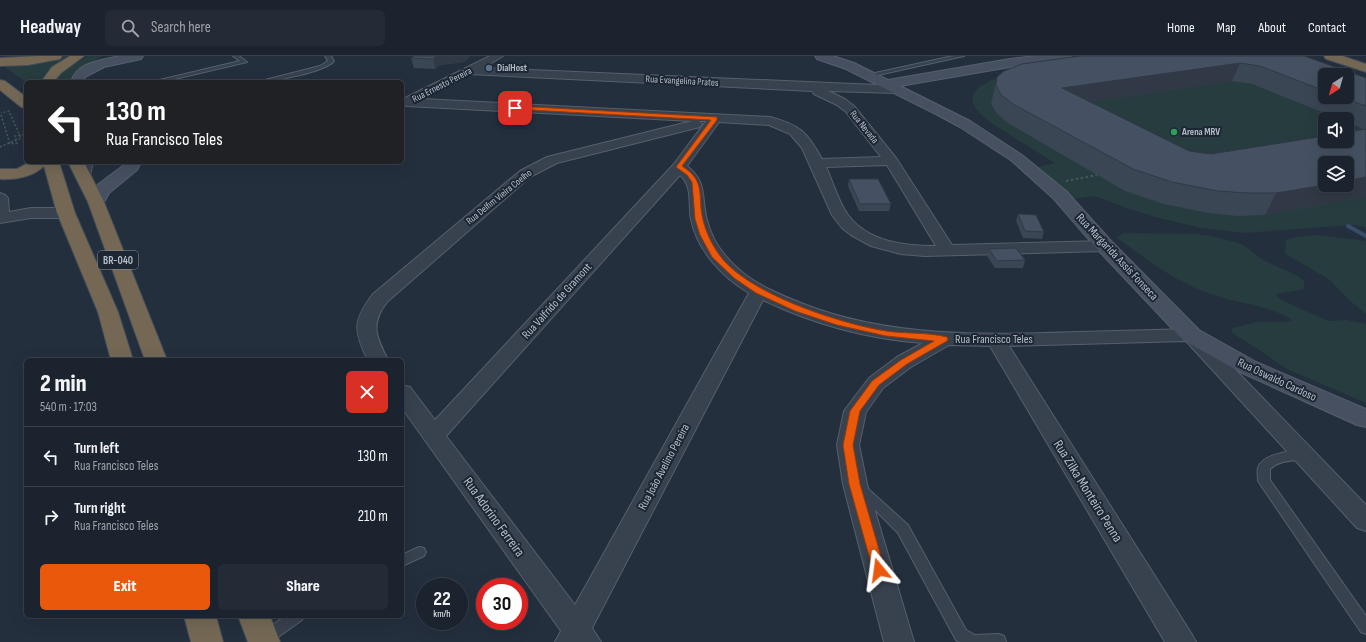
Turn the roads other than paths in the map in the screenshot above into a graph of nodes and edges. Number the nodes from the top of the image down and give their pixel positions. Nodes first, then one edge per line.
1 (56, 56) edge
2 (78, 56) edge
3 (137, 56) edge
4 (236, 56) edge
5 (328, 56) edge
6 (498, 56) edge
7 (821, 56) edge
8 (961, 56) edge
9 (1065, 56) edge
10 (1352, 56) edge
11 (1327, 61) edge
12 (1366, 61) edge
13 (0, 62) edge
14 (1366, 68) edge
15 (469, 71) junction
16 (0, 73) edge
17 (869, 75) junction
18 (1366, 79) edge
19 (48, 80) edge
20 (78, 80) edge
21 (163, 80) edge
22 (268, 80) edge
23 (0, 84) edge
24 (810, 87) junction
25 (892, 87) junction
26 (0, 92) edge
27 (20, 92) edge
28 (715, 118) junction
29 (891, 161) junction
30 (37, 164) edge
31 (52, 164) edge
32 (78, 164) edge
33 (132, 164) edge
34 (816, 164) junction
35 (679, 167) junction
36 (87, 171) edge
37 (0, 174) edge
38 (0, 198) edge
39 (96, 202) junction
40 (66, 213) junction
41 (0, 218) edge
42 (1105, 246) junction
43 (947, 250) junction
44 (759, 291) junction
45 (1191, 335) junction
46 (944, 339) junction
47 (996, 340) junction
48 (121, 358) edge
49 (155, 358) edge
50 (377, 358) edge
51 (404, 395) edge
52 (1366, 419) edge
53 (434, 435) junction
54 (1305, 455) junction
55 (855, 484) junction
56 (1366, 521) edge
57 (418, 552) dead end
58 (404, 559) edge
59 (201, 618) edge
60 (292, 618) edge
61 (1366, 628) edge
62 (260, 632) edge
63 (577, 638) edge
64 (208, 642) edge
65 (899, 642) edge
66 (999, 642) edge
67 (1181, 642) edge

1 - 13 highway
2 - 19 highway
3 - 20 street
4 - 21 lane
5 - 22 lane
6 - 15 street, Rua Ernesto Pereira
7 - 17 street, Rua Margarida Assis Fonseca
8 - 17 lane
9 - 25 street, Rua Evangelina Prates
10 - 12 highway
11 - 14 highway
11 - 18 street
15 - 24 street, Rua Evangelina Prates
15 - 28 street, Rua Ernesto Pereira
16 - 27 highway
17 - 25 street, Rua Margarida Assis Fonseca
23 - 27 highway
24 - 25 street, Rua Evangelina Prates
24 - 29 street, Rua Nevada
25 - 42 street, Rua Margarida Assis Fonseca
26 - 27 highway
28 - 34 street
28 - 35 street
28 - 50 street, Rua Delfim Vieira Coelho
29 - 34 street, Rua Nevada
29 - 43 street, Rua Nevada
30 - 37 highway
31 - 40 highway, BR-040
32 - 36 highway, BR-040
33 - 39 street
34 - 43 street
35 - 44 street, Rua Francisco Teles
35 - 53 street, Rua Valfrido de Gramont
36 - 39 highway, BR-040
38 - 41 street
39 - 49 highway, BR-040
40 - 41 street
40 - 48 highway, BR-040
42 - 43 street
42 - 45 street, Rua Margarida Assis Fonseca
44 - 46 street, Rua Francisco Teles
44 - 63 street, Rua João Avelino Pereira
45 - 47 street, Rua Francisco Teles
45 - 52 street, Rua Oswaldo Cardoso
45 - 54 street, Rua Margarida Assis Fonseca
46 - 47 street, Rua Francisco Teles
46 - 55 street
47 - 67 street, Rua Zilka Monteiro Penna
51 - 53 street, Rua Adorino Ferreira
53 - 63 street, Rua Adorino Ferreira
54 - 56 street, Rua Margarida Assis Fonseca
54 - 61 lane
55 - 65 street
55 - 66 lane
57 - 58 lane
59 - 64 highway
60 - 62 lane

